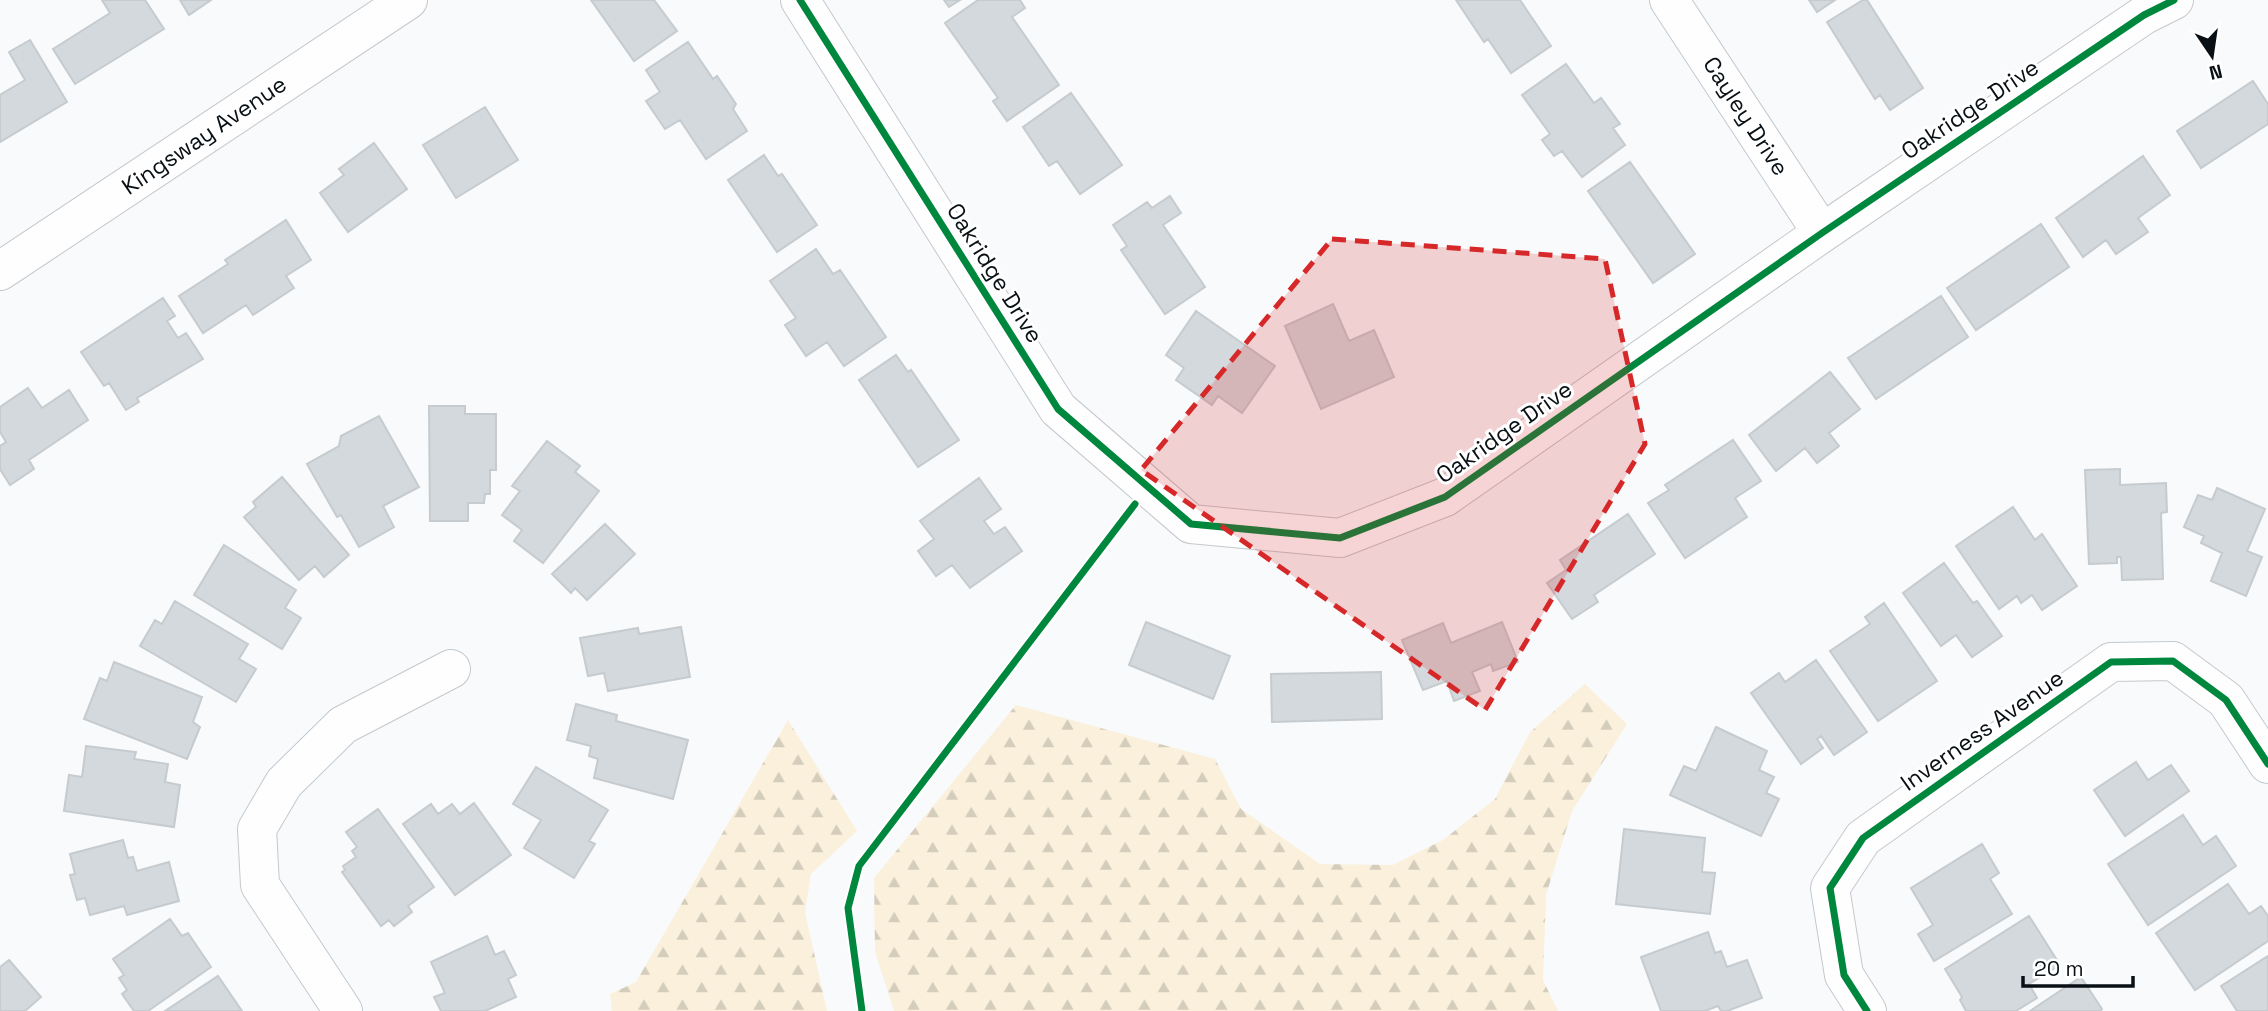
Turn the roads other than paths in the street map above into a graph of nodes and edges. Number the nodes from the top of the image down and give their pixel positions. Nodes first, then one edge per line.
1 (408, 0) edge
2 (800, 0) edge
3 (1670, 0) edge
4 (2174, 0) edge
5 (1822, 233) junction
6 (0, 271) edge
7 (451, 670) dead end
8 (2268, 764) edge
9 (343, 1011) edge
10 (1867, 1011) edge

1 - 6 street, Kingsway Avenue
2 - 5 street, Oakridge Drive
3 - 5 street, Cayley Drive
4 - 5 street, Oakridge Drive
7 - 9 street
8 - 10 street, Inverness Avenue

